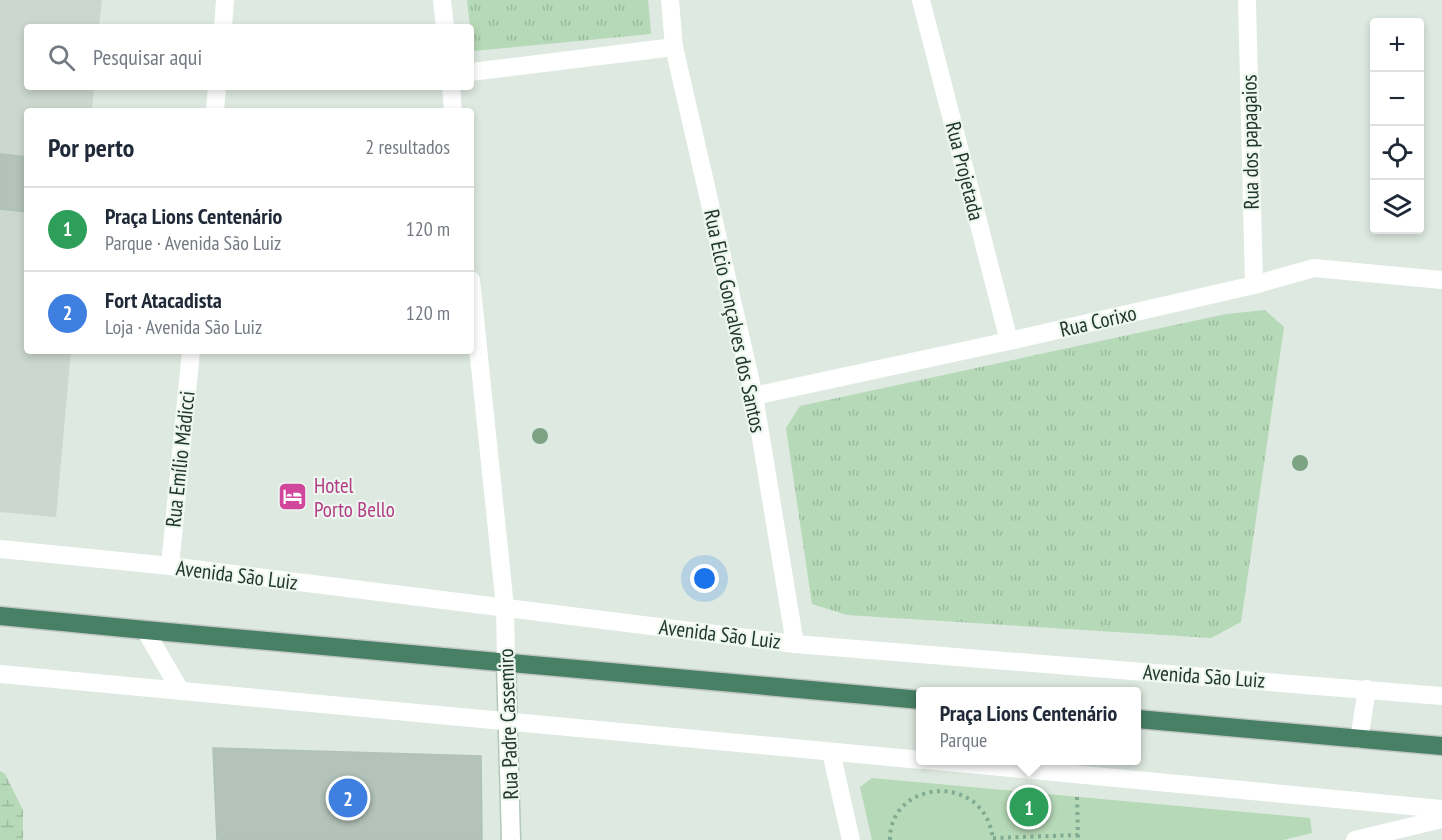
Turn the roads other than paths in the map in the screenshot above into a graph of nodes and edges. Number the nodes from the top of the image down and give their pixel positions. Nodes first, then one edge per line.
1 (225, 0) edge
2 (442, 0) edge
3 (670, 0) edge
4 (921, 0) edge
5 (1247, 0) edge
6 (223, 24) edge
7 (444, 24) edge
8 (674, 47) junction
9 (474, 72) edge
10 (217, 90) edge
11 (451, 90) edge
12 (214, 108) edge
13 (453, 108) edge
14 (1442, 280) edge
15 (1254, 285) junction
16 (474, 309) edge
17 (1009, 342) junction
18 (191, 354) edge
19 (754, 396) junction
20 (0, 549) edge
21 (170, 566) junction
22 (505, 608) junction
23 (0, 616) edge
24 (145, 630) junction
25 (795, 644) junction
26 (506, 663) junction
27 (0, 674) edge
28 (1367, 689) junction
29 (180, 690) junction
30 (1442, 696) edge
31 (916, 700) edge
32 (1141, 719) edge
33 (509, 722) junction
34 (1359, 739) junction
35 (1442, 746) edge
36 (831, 752) junction
37 (916, 760) edge
38 (979, 765) edge
39 (1442, 809) edge
40 (1442, 819) edge
41 (511, 840) edge
42 (850, 840) edge
43 (1355, 840) edge

1 - 6 street
2 - 7 street
3 - 8 street, Rua Elcio Gonçalves dos Santos
4 - 17 street, Rua Projetada
5 - 15 street, Rua dos papagaios
8 - 9 street
8 - 19 street, Rua Elcio Gonçalves dos Santos
10 - 12 street
11 - 13 street
14 - 15 street, Rua Corixo
15 - 17 street, Rua Corixo
16 - 22 street, Rua Padre Cassemiro
17 - 19 street, Rua Corixo
18 - 21 street, Rua Emílio Mádicci
19 - 25 street, Rua Elcio Gonçalves dos Santos
20 - 21 street, Avenida São Luiz
21 - 22 street, Avenida São Luiz
22 - 25 street, Avenida São Luiz
22 - 26 street, Rua Padre Cassemiro
23 - 24 highway
24 - 26 highway
24 - 29 street
25 - 28 street, Avenida São Luiz
26 - 31 highway
26 - 33 street, Rua Padre Cassemiro
27 - 29 street
28 - 30 street, Avenida São Luiz
28 - 34 street
29 - 33 street
32 - 34 highway
33 - 36 street
33 - 41 street, Rua Padre Cassemiro
34 - 35 highway
36 - 37 street
36 - 42 street
38 - 39 street
40 - 43 street

